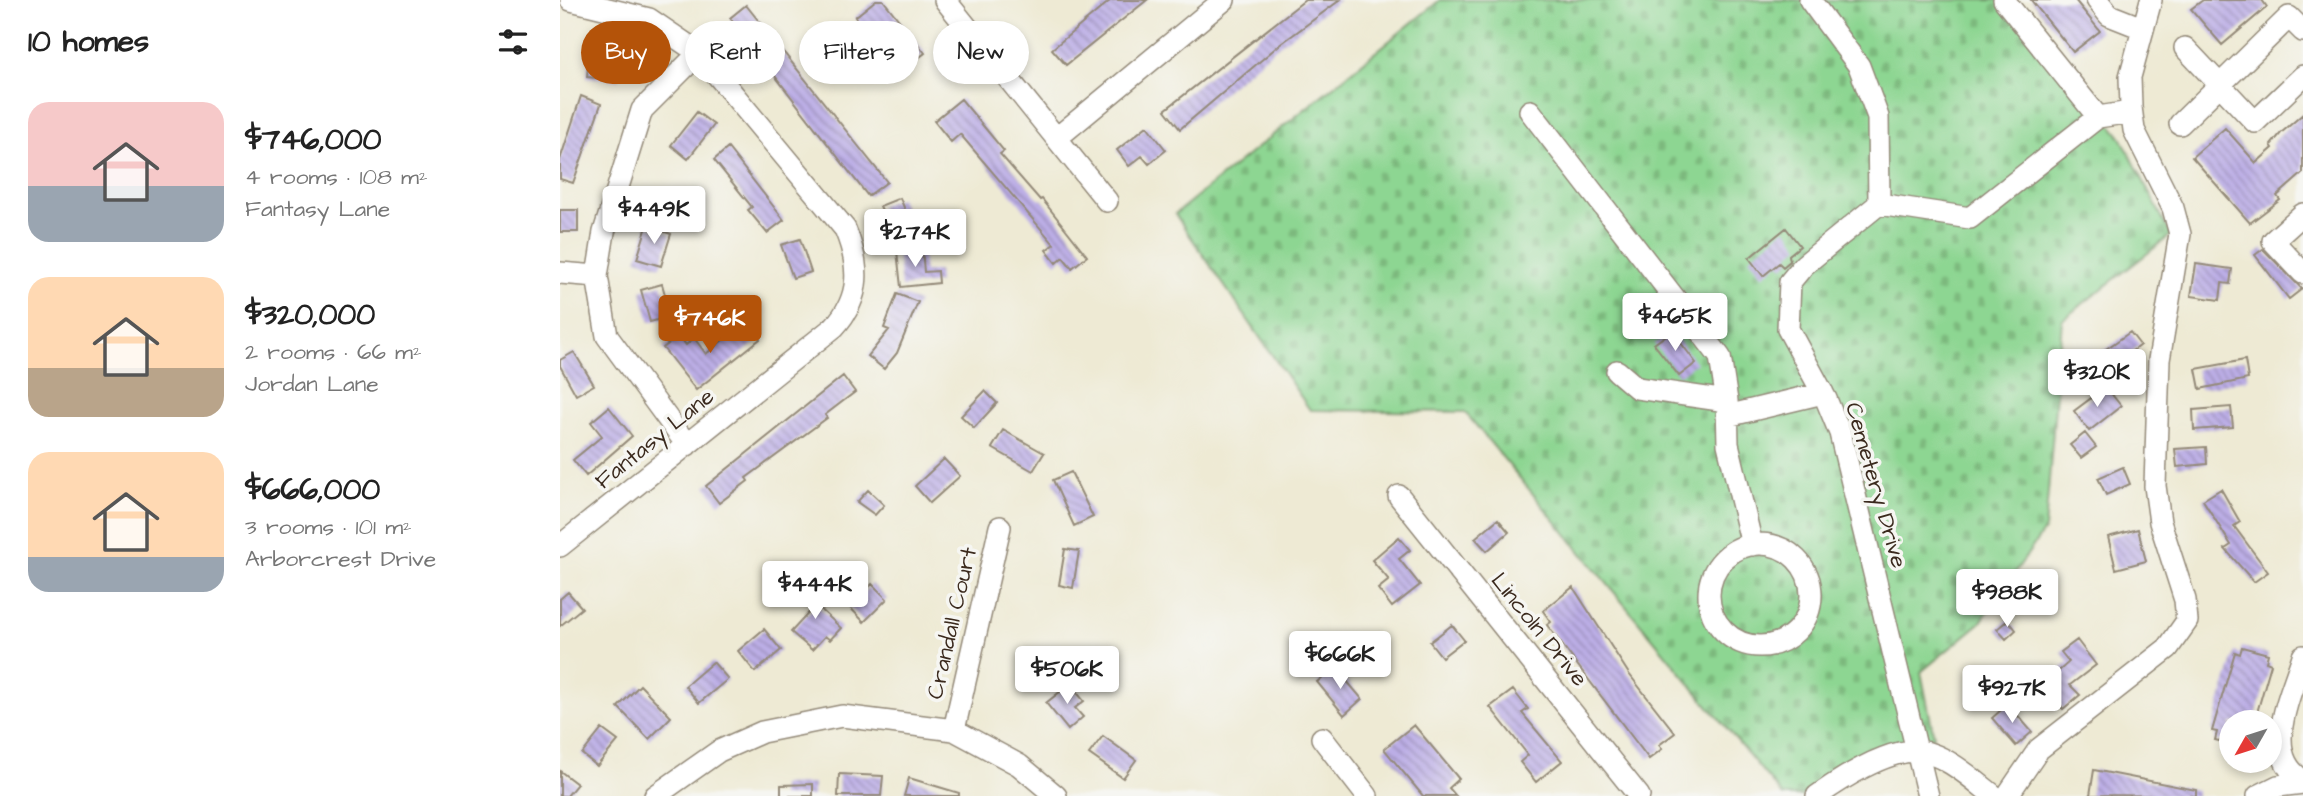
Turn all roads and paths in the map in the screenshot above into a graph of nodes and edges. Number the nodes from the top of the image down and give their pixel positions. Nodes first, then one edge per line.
1 (571, 0) edge
2 (945, 0) edge
3 (1224, 0) edge
4 (1810, 0) edge
5 (2004, 0) edge
6 (2097, 0) edge
7 (2151, 0) edge
8 (2142, 27) junction
9 (2303, 31) edge
10 (685, 43) edge
11 (2185, 48) dead end
12 (685, 66) edge
13 (2303, 76) edge
14 (725, 84) edge
15 (2221, 84) junction
16 (1530, 111) dead end
17 (2131, 112) junction
18 (2098, 117) junction
19 (2180, 124) dead end
20 (1058, 137) junction
21 (1107, 201) dead end
22 (1879, 204) junction
23 (2303, 214) edge
24 (560, 273) edge
25 (2303, 274) edge
26 (597, 276) junction
27 (1617, 371) dead end
28 (1822, 393) junction
29 (1727, 409) junction
30 (687, 445) junction
31 (1399, 496) dead end
32 (1000, 527) dead end
33 (1752, 545) junction
34 (560, 546) edge
35 (2302, 662) edge
36 (954, 730) junction
37 (1322, 738) dead end
38 (1916, 750) junction
39 (2303, 782) edge
40 (655, 796) edge
41 (1056, 796) edge
42 (1367, 796) edge
43 (1639, 796) edge
44 (1817, 796) edge
45 (1928, 796) edge
46 (1994, 796) edge
47 (2007, 796) edge
48 (2258, 796) edge

1 - 10 street, Fantasy Lane
2 - 20 street
3 - 20 street
4 - 22 street
5 - 18 street
6 - 8 street
7 - 8 street
8 - 17 street
9 - 15 street
11 - 15 street
12 - 26 street
13 - 15 street
14 - 30 street, Fantasy Lane
15 - 19 street
16 - 29 street
17 - 18 street
17 - 47 street
18 - 22 street
20 - 21 street
22 - 28 street, Cemetery Drive
23 - 25 street
24 - 26 street
26 - 30 street
27 - 29 street
28 - 29 street
28 - 38 street, Cemetery Drive
29 - 33 street
30 - 34 street, Fantasy Lane
31 - 43 street, Lincoln Drive
32 - 36 street, Crandall Court
33 - 33 street
35 - 39 street
36 - 40 street
36 - 41 street
37 - 42 street
38 - 44 street
38 - 45 street, Cemetery Drive
38 - 46 street
39 - 48 street

